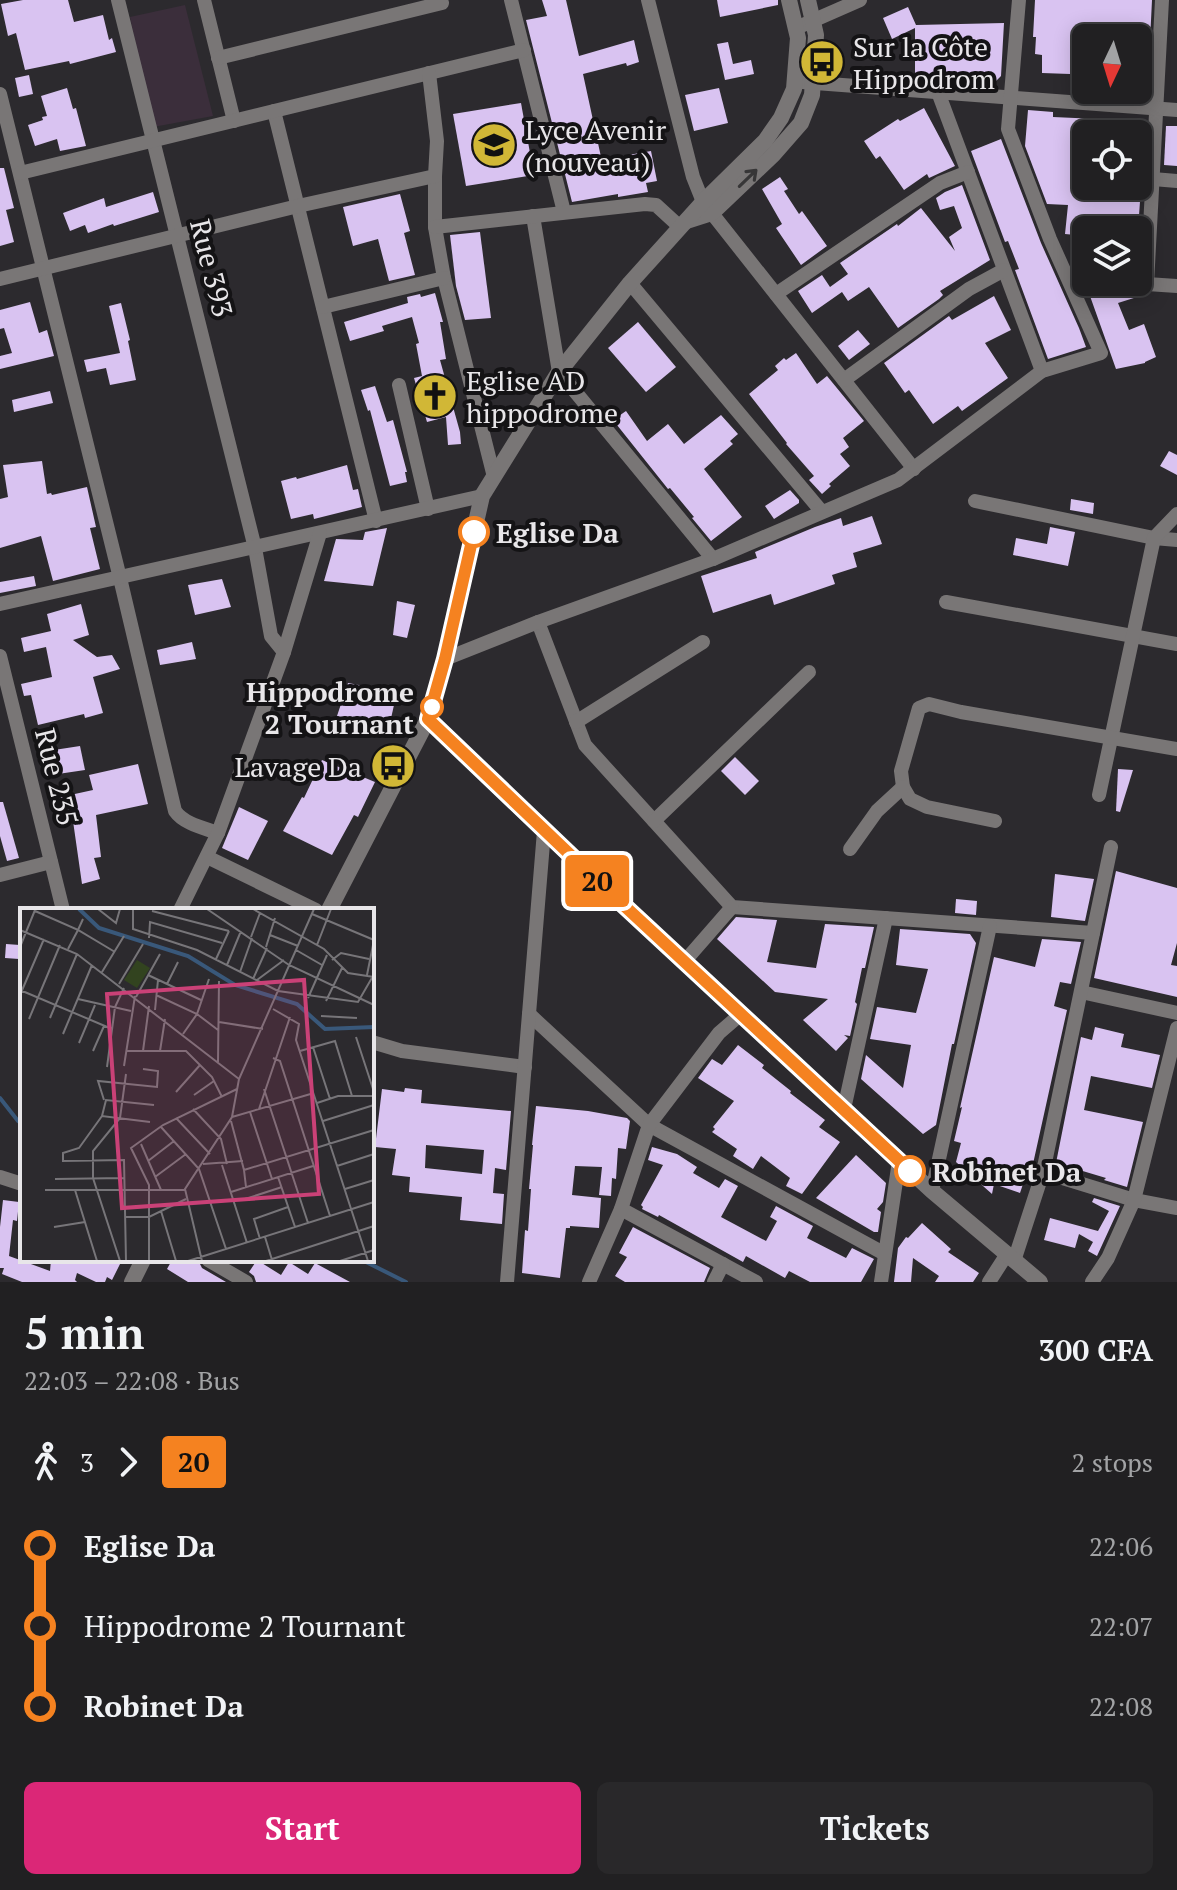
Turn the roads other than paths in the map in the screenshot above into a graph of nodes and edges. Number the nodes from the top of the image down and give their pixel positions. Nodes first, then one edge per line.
1 (118, 0) edge
2 (204, 0) edge
3 (511, 0) edge
4 (648, 0) edge
5 (789, 0) edge
6 (808, 0) edge
7 (860, 0) edge
8 (1019, 0) edge
9 (1162, 0) edge
10 (442, 3) dead end
11 (813, 20) junction
12 (795, 28) junction
13 (524, 50) junction
14 (218, 58) junction
15 (429, 73) junction
16 (795, 81) junction
17 (813, 83) junction
18 (938, 92) junction
19 (0, 94) edge
20 (1012, 97) junction
21 (1156, 108) junction
22 (1177, 110) edge
23 (274, 111) junction
24 (234, 121) junction
25 (153, 141) junction
26 (968, 172) junction
27 (20, 173) junction
28 (435, 176) junction
29 (1153, 179) junction
30 (1177, 181) edge
31 (298, 206) junction
32 (708, 207) junction
33 (564, 212) junction
34 (533, 216) junction
35 (683, 224) junction
36 (435, 227) junction
37 (177, 236) junction
38 (43, 269) junction
39 (1004, 270) junction
40 (444, 278) junction
41 (0, 279) edge
42 (630, 283) junction
43 (1177, 286) edge
44 (776, 294) junction
45 (323, 307) junction
46 (1042, 371) junction
47 (559, 372) junction
48 (844, 380) junction
49 (399, 385) dead end
50 (914, 469) junction
51 (494, 477) junction
52 (482, 496) junction
53 (975, 501) dead end
54 (428, 509) junction
55 (822, 512) junction
56 (1177, 514) edge
57 (376, 521) junction
58 (320, 533) junction
59 (1154, 538) junction
60 (1177, 540) edge
61 (255, 548) junction
62 (713, 559) junction
63 (120, 578) junction
64 (946, 602) dead end
65 (0, 604) edge
66 (538, 622) junction
67 (1134, 637) junction
68 (703, 642) dead end
69 (1177, 644) edge
70 (284, 652) junction
71 (0, 656) edge
72 (445, 659) junction
73 (809, 672) dead end
74 (428, 719) junction
75 (576, 722) junction
76 (1112, 738) junction
77 (1177, 749) edge
78 (903, 787) junction
79 (1099, 795) dead end
80 (654, 821) junction
81 (995, 821) dead end
82 (544, 831) junction
83 (218, 833) junction
84 (1111, 847) dead end
85 (850, 849) dead end
86 (207, 857) junction
87 (51, 862) junction
88 (0, 875) edge
89 (732, 907) junction
90 (62, 908) edge
91 (181, 908) edge
92 (312, 908) edge
93 (330, 908) edge
94 (886, 918) junction
95 (990, 926) junction
96 (1093, 933) junction
97 (684, 962) junction
98 (1081, 992) junction
99 (1177, 1013) edge
100 (529, 1014) junction
101 (741, 1014) junction
102 (1177, 1028) edge
103 (374, 1043) edge
104 (525, 1067) junction
105 (1172, 1075) edge
106 (844, 1109) junction
107 (649, 1125) junction
108 (899, 1161) junction
109 (1043, 1172) junction
110 (0, 1177) edge
111 (20, 1183) edge
112 (932, 1191) junction
113 (1134, 1200) junction
114 (1177, 1208) edge
115 (621, 1209) junction
116 (885, 1254) junction
117 (1011, 1258) junction
118 (142, 1262) edge
119 (211, 1262) edge
120 (723, 1264) junction
121 (132, 1282) edge
122 (246, 1282) edge
123 (507, 1282) edge
124 (589, 1282) edge
125 (714, 1282) edge
126 (756, 1282) edge
127 (881, 1282) edge
128 (989, 1282) edge
129 (1040, 1282) edge
130 (1092, 1282) edge

1 - 25 street, Rue 393
2 - 14 street
3 - 13 street
4 - 32 street
5 - 12 street
6 - 11 street
7 - 11 street
8 - 20 street
9 - 21 street
10 - 14 street
11 - 12 street
11 - 17 street
12 - 16 street
13 - 15 street
13 - 33 street
14 - 24 street
15 - 23 street
15 - 28 street
16 - 17 street
16 - 32 street
17 - 18 street
32 -> 17 street
18 - 20 street
18 - 26 street
19 - 27 street
20 - 21 street
20 - 46 street
21 - 22 street
21 - 29 street
23 - 24 street
23 - 31 street
24 - 25 street
25 - 27 street
25 - 37 street, Rue 393
26 - 39 street
26 - 44 street
27 - 38 street
28 - 31 street
28 - 36 street
29 - 30 street
29 - 43 street
31 - 37 street
31 - 45 street
32 - 35 street
32 - 44 street
33 - 34 street
33 - 35 street
34 - 36 street
34 - 47 street
35 - 42 street
36 - 40 street
37 - 38 street
37 - 61 street, Rue 393
38 - 41 street
38 - 63 street
39 - 46 street
39 - 48 street
40 - 45 street
40 - 51 street
42 - 47 street
42 - 55 street
44 - 48 street
45 - 57 street
46 - 50 street
47 - 51 street
47 - 62 street
48 - 50 street
49 - 54 street
50 - 55 street
51 - 52 street
52 - 54 street
52 - 72 street
53 - 59 street
54 - 57 street
55 - 62 street
56 - 59 street
57 - 58 street
58 - 61 street
58 - 70 street
59 - 60 street
59 - 67 street
61 - 63 street
61 - 70 street, Rue 393
62 - 66 street
63 - 65 street
63 - 83 street
64 - 67 street
66 - 72 street
66 - 75 street
67 - 69 street
67 - 76 street
68 - 75 street
70 - 83 street
71 - 87 street, Rue 235
72 - 74 street
73 - 80 street
74 - 82 street
74 - 93 street
75 - 80 street
76 - 77 street
76 - 78 street
76 - 79 street
78 - 81 street
78 - 85 street
80 - 89 street
82 - 97 street
82 - 100 street
83 - 86 street
84 - 96 street
86 - 91 street
86 - 92 street
87 - 88 street
87 - 90 street, Rue 235
89 - 94 street
89 - 97 street
94 - 95 street
94 - 106 street
95 - 96 street
95 - 112 street
96 - 98 street
97 - 101 street
98 - 99 street
98 - 109 street
100 - 104 street
100 - 107 street
101 - 106 street
101 - 107 street
102 - 105 street
103 - 104 street
104 - 123 street
105 - 113 street
106 - 108 street
107 - 115 street
107 - 116 street
108 - 112 street
108 - 116 street
109 - 113 street
109 - 117 street
110 - 111 street
112 - 117 street
113 - 114 street
113 - 130 street
115 - 120 street
115 - 124 street
116 - 127 street
117 - 128 street
117 - 129 street
118 - 121 street
119 - 122 street
120 - 125 street
120 - 126 street

